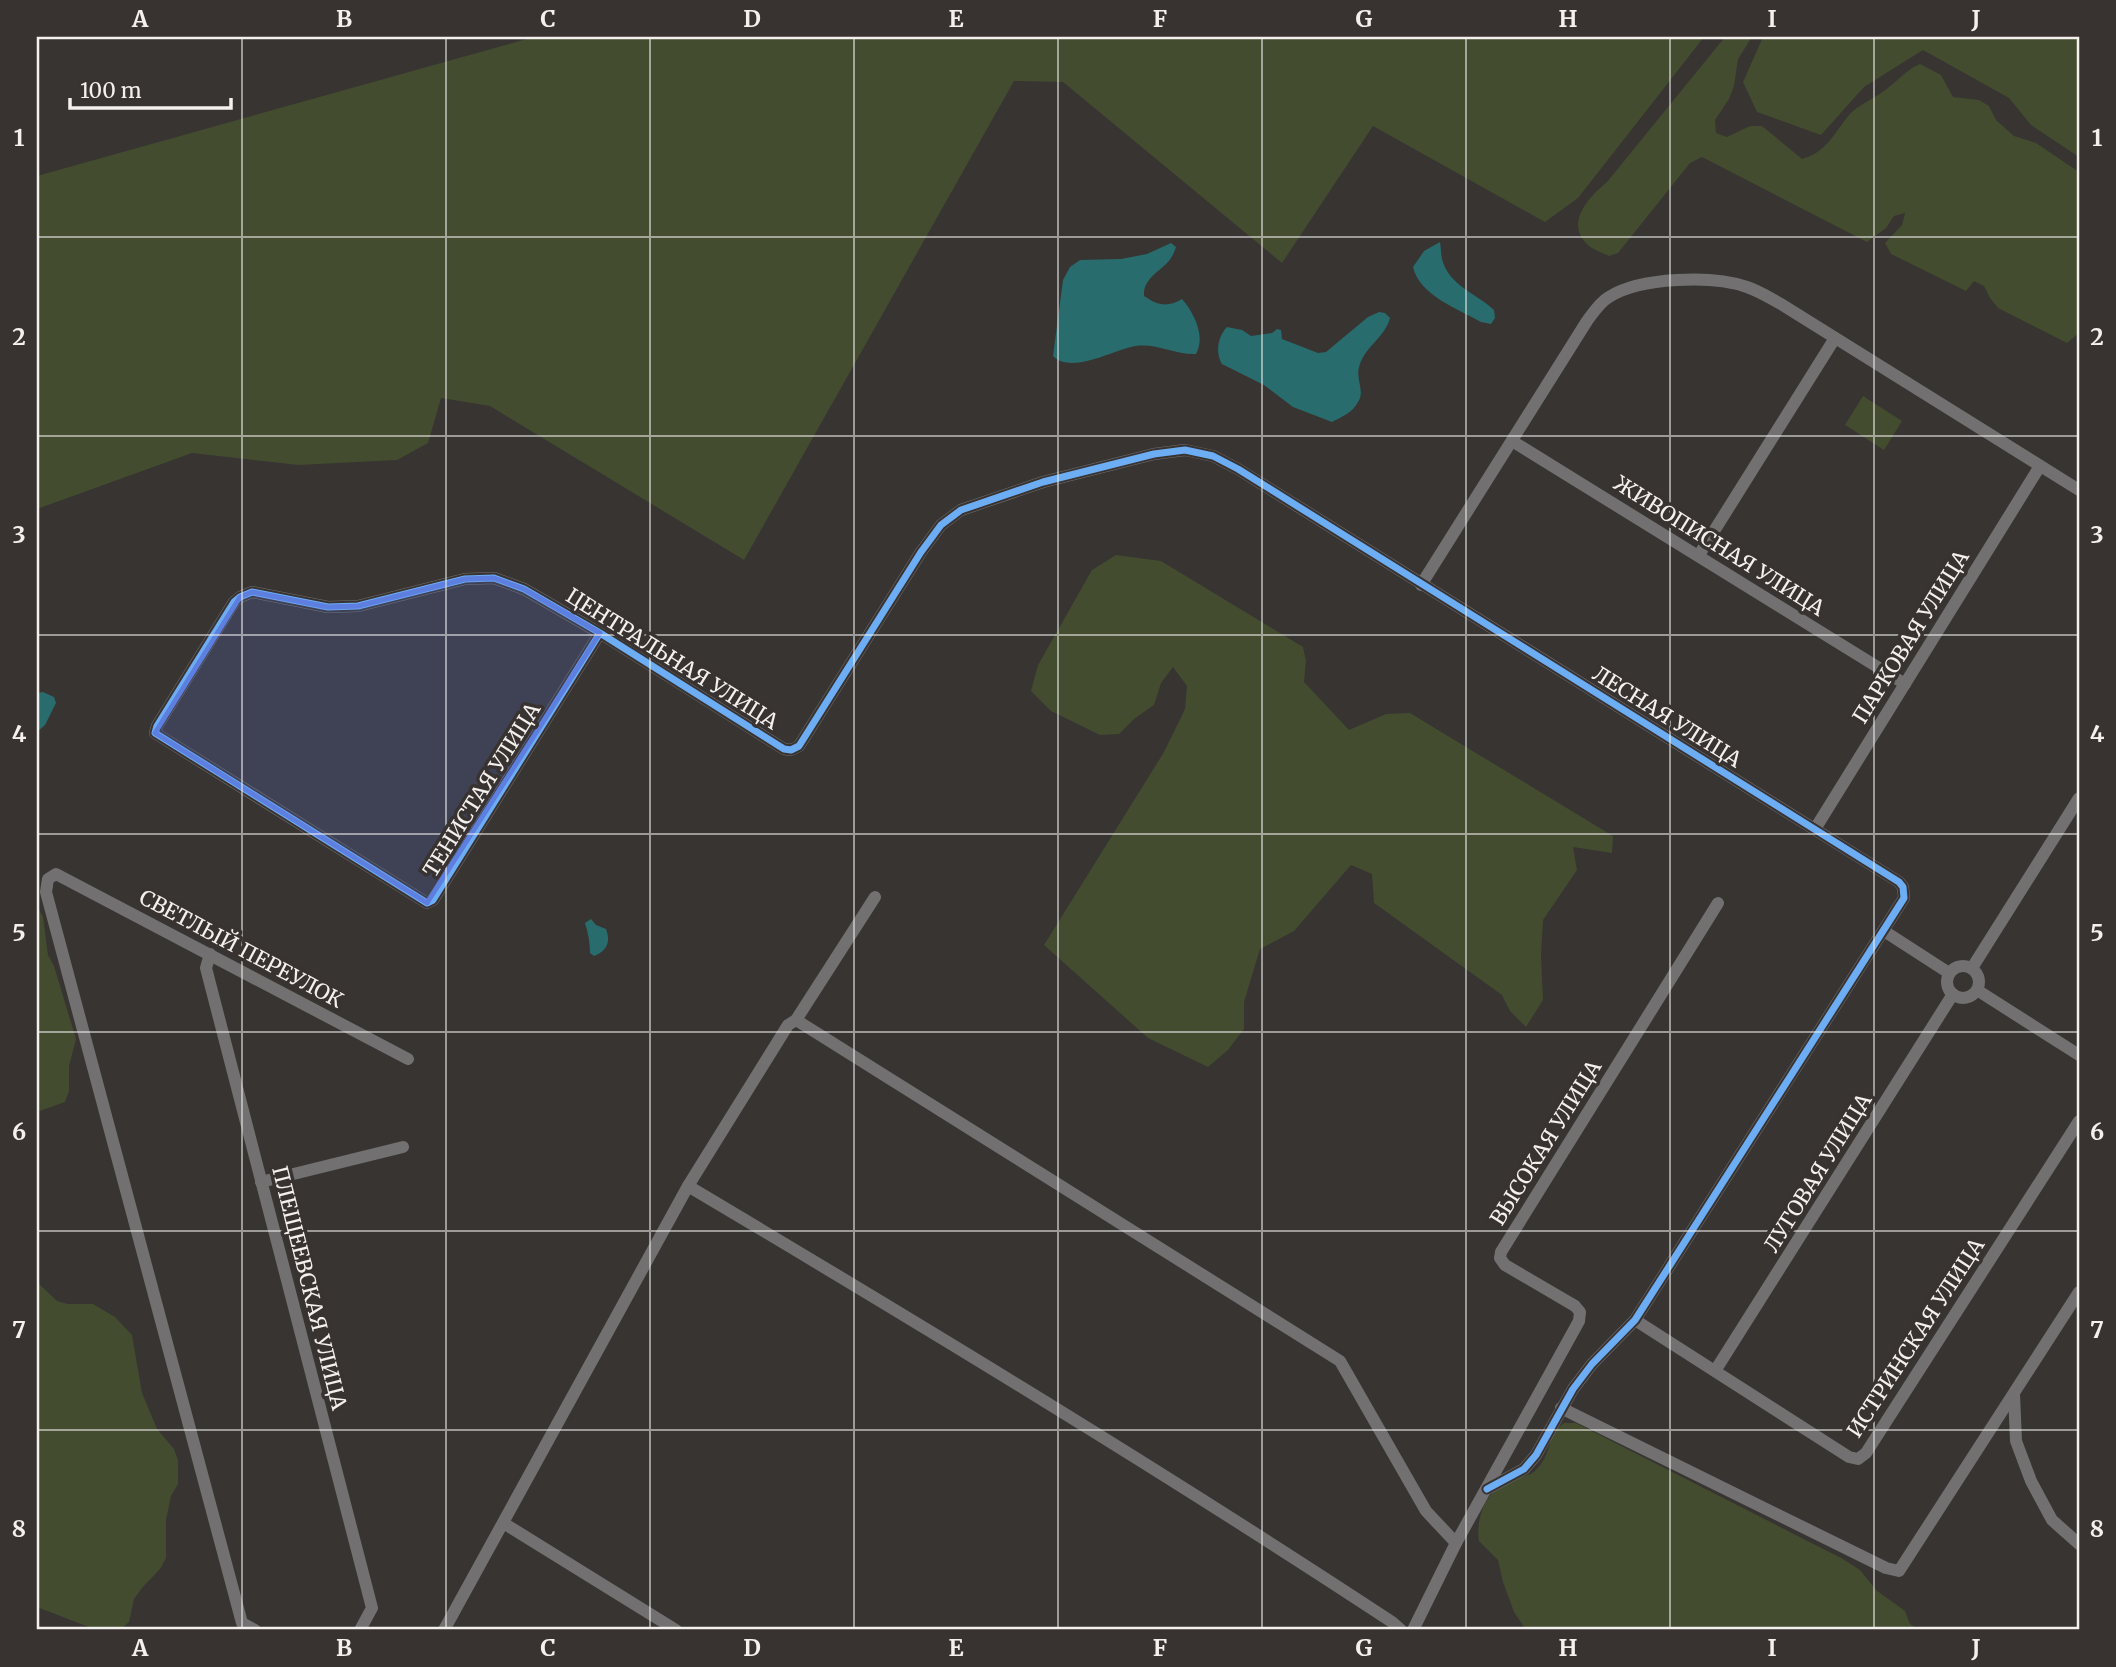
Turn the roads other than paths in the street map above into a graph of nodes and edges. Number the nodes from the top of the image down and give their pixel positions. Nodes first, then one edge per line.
1 (1835, 338) junction
2 (1512, 440) junction
3 (2040, 466) junction
4 (2079, 490) edge
5 (1699, 555) junction
6 (1420, 585) junction
7 (600, 633) junction
8 (1905, 684) junction
9 (155, 733) joint
10 (2079, 798) edge
11 (1815, 829) junction
12 (875, 897) dead end
13 (1718, 903) dead end
14 (1884, 931) junction
15 (210, 954) junction
16 (1972, 968) junction
17 (1949, 973) junction
18 (1977, 990) junction
19 (1953, 995) junction
20 (796, 1020) junction
21 (2079, 1055) edge
22 (408, 1059) dead end
23 (2079, 1121) edge
24 (403, 1147) dead end
25 (261, 1182) junction
26 (688, 1186) junction
27 (2079, 1292) edge
28 (1635, 1320) junction
29 (1715, 1371) junction
30 (2014, 1394) junction
31 (1561, 1408) junction
32 (1487, 1489) junction
33 (505, 1524) junction
34 (1456, 1543) junction
35 (2079, 1544) edge
36 (255, 1630) edge
37 (360, 1630) edge
38 (444, 1630) edge
39 (676, 1630) edge
40 (1401, 1630) edge
41 (1413, 1630) edge

1 - 2 street
1 - 3 street
1 - 5 street
2 - 5 street, ЖИВОПИСНАЯ УЛИЦА
2 - 6 street
3 - 4 street
3 - 8 street, ПАРКОВАЯ УЛИЦА
5 - 8 street, ЖИВОПИСНАЯ УЛИЦА
6 - 7 street, ЦЕНТРАЛЬНАЯ УЛИЦА
6 - 11 street, ЛЕСНАЯ УЛИЦА
7 - 9 street, ЦЕНТРАЛЬНАЯ УЛИЦА
7 - 9 street, ТЕНИСТАЯ УЛИЦА
8 - 11 street, ПАРКОВАЯ УЛИЦА
10 - 16 street
11 - 14 street, ЛЕСНАЯ УЛИЦА
12 - 20 street
13 - 32 street, ВЫСОКАЯ УЛИЦА
14 - 17 street
14 - 28 street
15 - 22 street, СВЕТЛЫЙ ПЕРЕУЛОК
15 - 25 street, ПЛЕЩЕЕВСКАЯ УЛИЦА
15 - 36 street, СВЕТЛЫЙ ПЕРЕУЛОК
16 - 17 street
16 - 18 street
17 - 19 street
18 - 19 street
18 - 21 street
19 - 29 street, ЛУГОВАЯ УЛИЦА
20 - 26 street
20 - 34 street
23 - 29 street, ИСТРИНСКАЯ УЛИЦА
24 - 25 street
25 - 37 street, ПЛЕЩЕЕВСКАЯ УЛИЦА
26 - 33 street
26 - 40 street
27 - 30 street
28 - 29 street, ИСТРИНСКАЯ УЛИЦА
28 - 31 street
30 - 31 street
30 - 35 street
31 - 32 street
32 - 34 street
33 - 38 street
33 - 39 street
34 - 41 street

